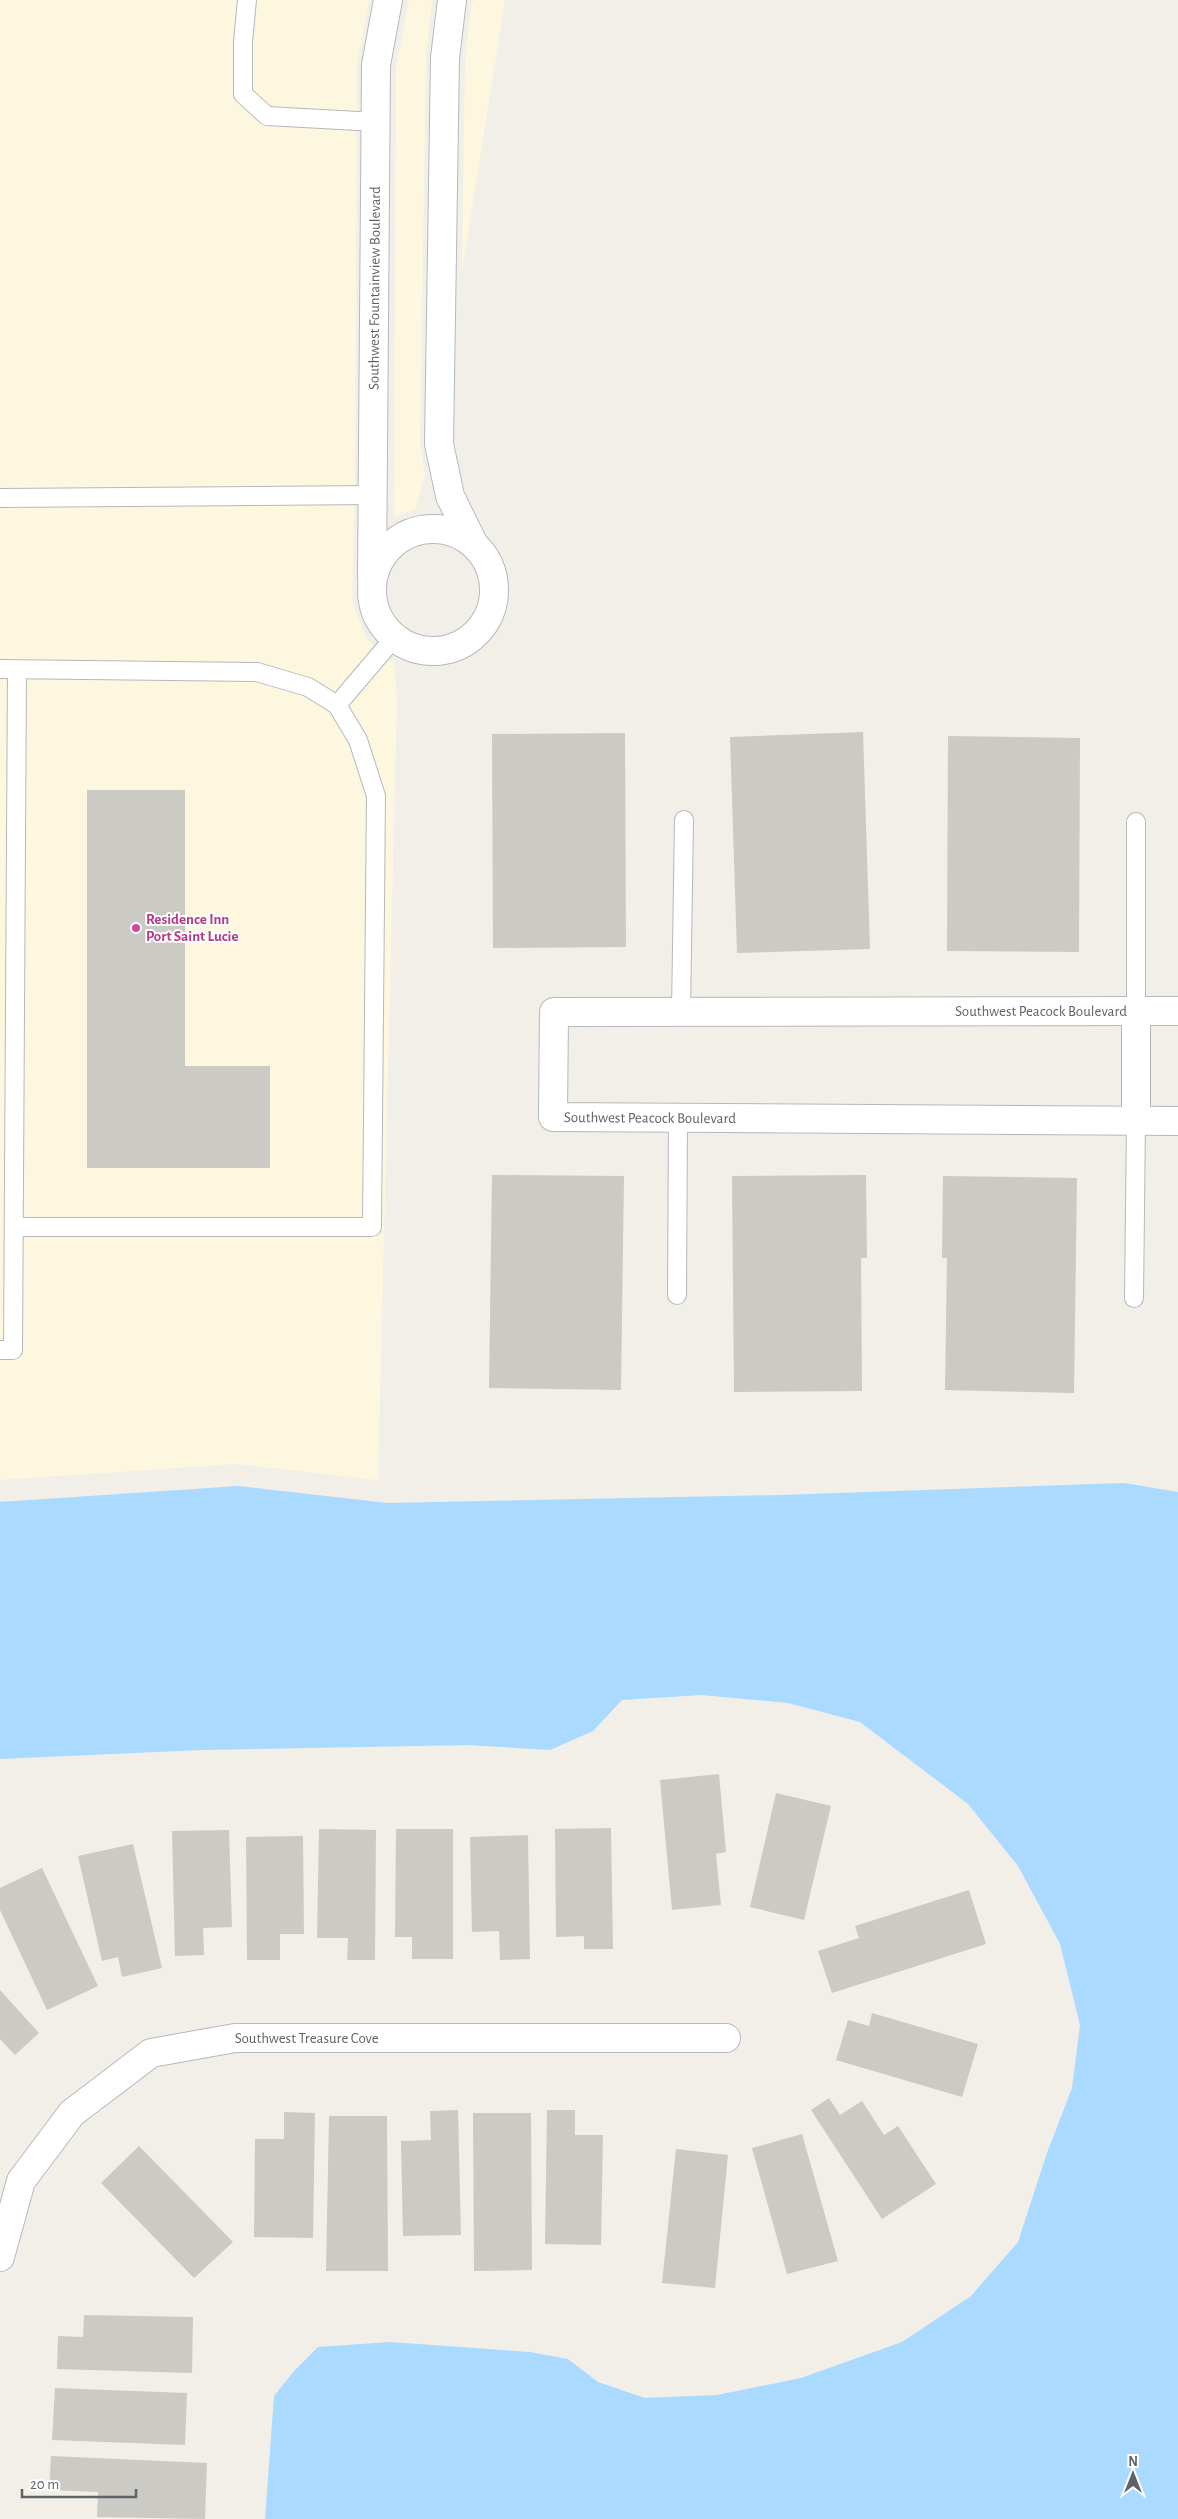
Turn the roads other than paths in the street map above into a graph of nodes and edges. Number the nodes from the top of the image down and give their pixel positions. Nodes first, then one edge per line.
1 (247, 0) edge
2 (388, 0) edge
3 (452, 0) edge
4 (376, 122) junction
5 (375, 495) junction
6 (0, 498) edge
7 (472, 541) junction
8 (372, 576) junction
9 (394, 638) junction
10 (9, 670) edge
11 (337, 706) junction
12 (684, 820) dead end
13 (1136, 822) dead end
14 (8, 958) edge
15 (1136, 1011) junction
16 (1178, 1011) edge
17 (681, 1012) junction
18 (7, 1063) edge
19 (678, 1118) junction
20 (1136, 1120) junction
21 (1178, 1121) edge
22 (14, 1227) junction
23 (677, 1295) dead end
24 (1134, 1298) dead end
25 (0, 1350) edge
26 (726, 2038) dead end
27 (0, 2257) edge

1 - 4 lane
2 - 4 street, Southwest Fountainview Boulevard
3 - 7 street
4 - 5 street, Southwest Fountainview Boulevard
5 - 6 lane
5 - 8 street, Southwest Fountainview Boulevard
7 - 8 street
7 - 9 street
8 - 9 street
9 - 11 lane
10 - 11 lane
10 - 14 lane
11 - 22 lane
12 - 17 lane
13 - 15 lane
14 - 18 lane
15 - 16 street, Southwest Peacock Boulevard
15 - 17 street, Southwest Peacock Boulevard
15 - 20 street
17 - 19 street, Southwest Peacock Boulevard
18 - 22 lane
19 - 20 street, Southwest Peacock Boulevard
19 - 23 lane
20 - 21 street, Southwest Peacock Boulevard
20 - 24 lane
22 - 25 lane
26 - 27 street, Southwest Treasure Cove

